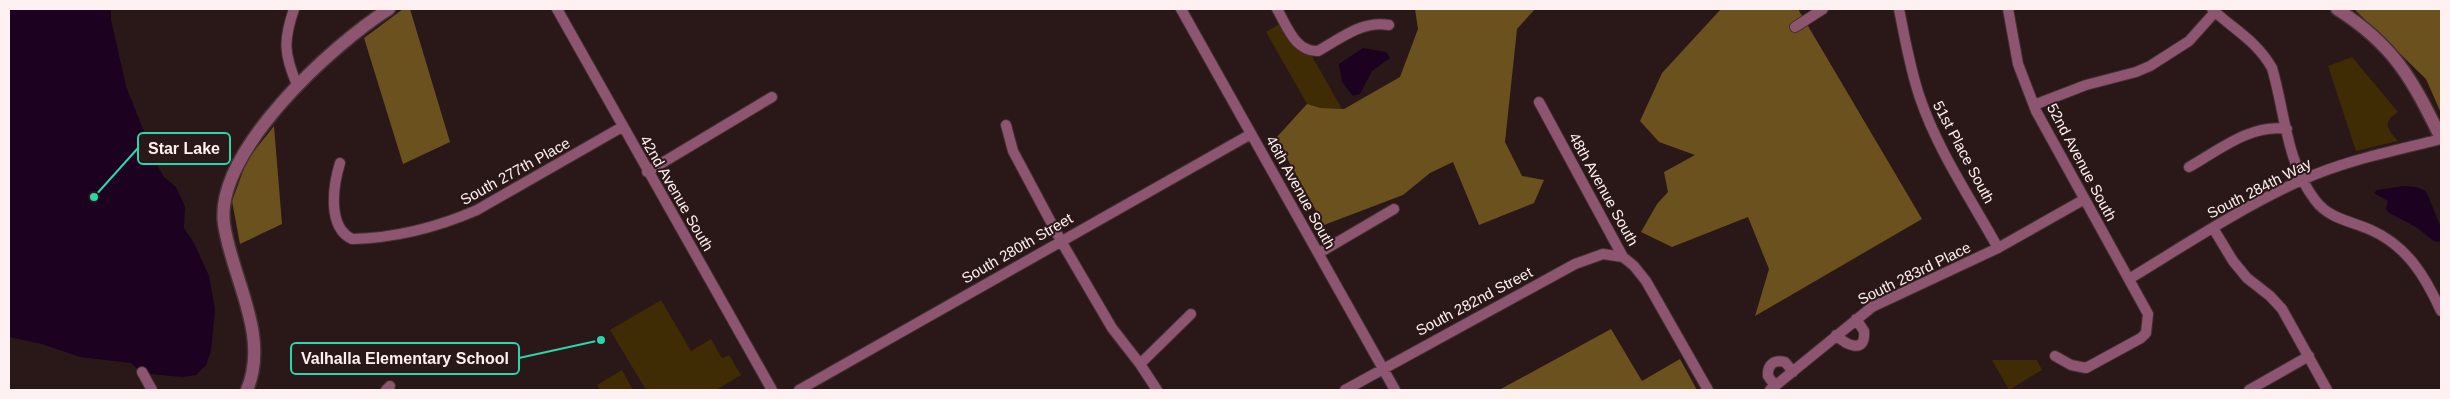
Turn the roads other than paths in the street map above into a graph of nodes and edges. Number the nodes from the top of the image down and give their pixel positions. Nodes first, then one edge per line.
1 (294, 9) edge
2 (389, 9) edge
3 (556, 9) edge
4 (1181, 9) edge
5 (1277, 9) edge
6 (1823, 9) edge
7 (1899, 9) edge
8 (2008, 9) edge
9 (2337, 9) edge
10 (2214, 10) edge
11 (1389, 25) dead end
12 (1795, 27) dead end
13 (297, 85) junction
14 (772, 97) dead end
15 (1539, 102) dead end
16 (2034, 105) junction
17 (1006, 125) dead end
18 (622, 127) junction
19 (2287, 129) junction
20 (1251, 134) junction
21 (2441, 139) edge
22 (340, 163) dead end
23 (2189, 167) dead end
24 (647, 172) junction
25 (2302, 180) junction
26 (2083, 200) junction
27 (1394, 209) dead end
28 (2213, 228) junction
29 (1061, 241) junction
30 (1998, 248) junction
31 (1318, 253) junction
32 (1623, 257) junction
33 (2129, 279) junction
34 (2441, 310) edge
35 (1191, 314) dead end
36 (1856, 319) junction
37 (1836, 335) junction
38 (2055, 356) dead end
39 (2308, 356) junction
40 (1140, 364) junction
41 (1382, 368) junction
42 (142, 372) dead end
43 (1793, 372) junction
44 (1773, 388) edge
45 (152, 390) edge
46 (246, 390) edge
47 (772, 390) edge
48 (799, 390) edge
49 (1158, 390) edge
50 (1345, 390) edge
51 (1395, 390) edge
52 (1708, 390) edge
53 (2249, 390) edge
54 (2327, 390) edge

1 - 13 street
2 - 13 street
3 - 18 street, 42nd Avenue South
4 - 20 street, 46th Avenue South
5 - 11 street
6 - 12 street
7 - 30 street, 51st Place South
8 - 16 street, 52nd Avenue South
9 - 21 street
10 - 16 street
10 - 19 street
13 - 46 street
14 - 24 street
15 - 32 street, 48th Avenue South
16 - 26 street, 52nd Avenue South
17 - 29 street
18 - 22 street, South 277th Place
18 - 24 street, 42nd Avenue South
19 - 23 street
19 - 25 street
20 - 29 street, South 280th Street
20 - 31 street, 46th Avenue South
21 - 25 street, South 284th Way
24 - 47 street, 42nd Avenue South
25 - 28 street, South 284th Way
25 - 34 street
26 - 30 street, South 283rd Place
26 - 33 street, 52nd Avenue South
27 - 31 street
28 - 33 street, South 284th Way
28 - 39 street
29 - 40 street
29 - 48 street, South 280th Street
30 - 36 street, South 283rd Place
31 - 41 street, 46th Avenue South
32 - 41 street, South 282nd Street
32 - 52 street, 48th Avenue South
33 - 38 street, 52nd Avenue South
35 - 40 street
36 - 37 street, South 283rd Place
36 - 37 street
37 - 43 street, South 283rd Place
39 - 53 street
39 - 54 street
40 - 49 street
41 - 50 street, South 282nd Street
41 - 51 street, 46th Avenue South
42 - 45 street
43 - 44 street, South 283rd Place
43 - 44 street

